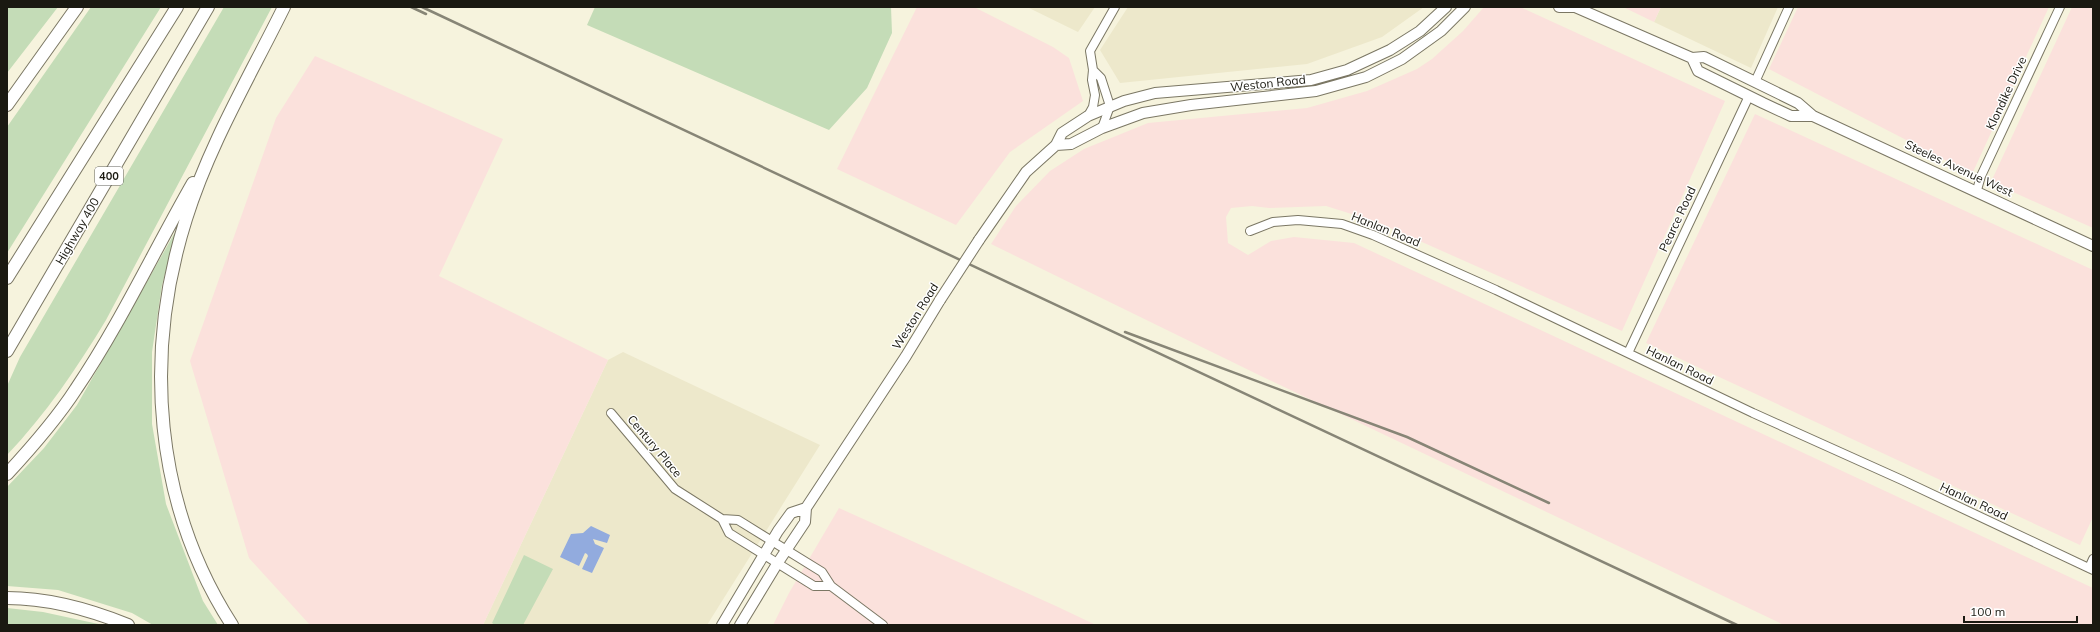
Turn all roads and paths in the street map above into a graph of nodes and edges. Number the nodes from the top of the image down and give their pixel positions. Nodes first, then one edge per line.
1 (77, 7) edge
2 (177, 7) edge
3 (208, 7) edge
4 (284, 7) edge
5 (1115, 7) edge
6 (1446, 7) edge
7 (1465, 7) edge
8 (1559, 7) edge
9 (1575, 7) edge
10 (1789, 7) edge
11 (2060, 7) edge
12 (1692, 58) junction
13 (1093, 70) junction
14 (29, 73) junction
15 (1755, 82) junction
16 (7, 96) edge
17 (1749, 96) junction
18 (7, 105) edge
19 (1110, 106) junction
20 (1088, 116) junction
21 (1813, 116) junction
22 (1102, 128) junction
23 (220, 135) junction
24 (1056, 145) junction
25 (1977, 190) junction
26 (1250, 231) dead end
27 (2093, 246) edge
28 (7, 278) edge
29 (7, 351) edge
30 (1628, 353) junction
31 (611, 413) dead end
32 (7, 474) edge
33 (806, 508) junction
34 (722, 520) junction
35 (772, 542) junction
36 (785, 551) junction
37 (763, 555) junction
38 (2093, 559) edge
39 (776, 564) junction
40 (2091, 569) edge
41 (831, 586) junction
42 (7, 598) edge
43 (128, 625) edge
44 (232, 625) edge
45 (722, 625) edge
46 (740, 625) edge
47 (883, 625) edge

1 - 14 highway
2 - 28 highway, 400
3 - 29 highway, Highway 400 / 400
4 - 23 highway
5 - 13 street
6 - 19 main road, Weston Road
7 - 22 main road, Weston Road
8 - 9 main road, Steeles Avenue West
9 - 12 main road, Steeles Avenue West
10 - 15 street
11 - 25 street, Klondike Drive
12 - 15 main road, Steeles Avenue West
12 - 17 main road, Steeles Avenue West
13 - 19 street
13 - 20 street
14 - 16 highway
14 - 18 highway
15 - 17 main road
15 - 21 main road, Steeles Avenue West
17 - 21 main road, Steeles Avenue West
17 - 30 street, Pearce Road
19 - 20 main road, Weston Road
19 - 22 street
20 - 24 main road, Weston Road
21 - 25 main road, Steeles Avenue West
22 - 24 main road, Weston Road
23 - 32 highway
23 - 44 highway
24 - 33 main road, Weston Road, bridge
25 - 27 main road, Steeles Avenue West
26 - 30 street, Hanlan Road
30 - 40 street, Hanlan Road
31 - 34 street, Century Place
33 - 35 main road
33 - 36 main road, Weston Road
34 - 35 street, Century Place
34 - 37 street, Century Place
35 - 36 street, Century Place
35 - 37 main road
36 - 39 main road, Weston Road
36 - 41 street, Century Place
37 - 39 street, Century Place
37 - 45 main road
38 - 40 street
39 - 41 street, Century Place
39 - 46 main road, Weston Road
41 - 47 street, Century Place
42 - 43 highway

